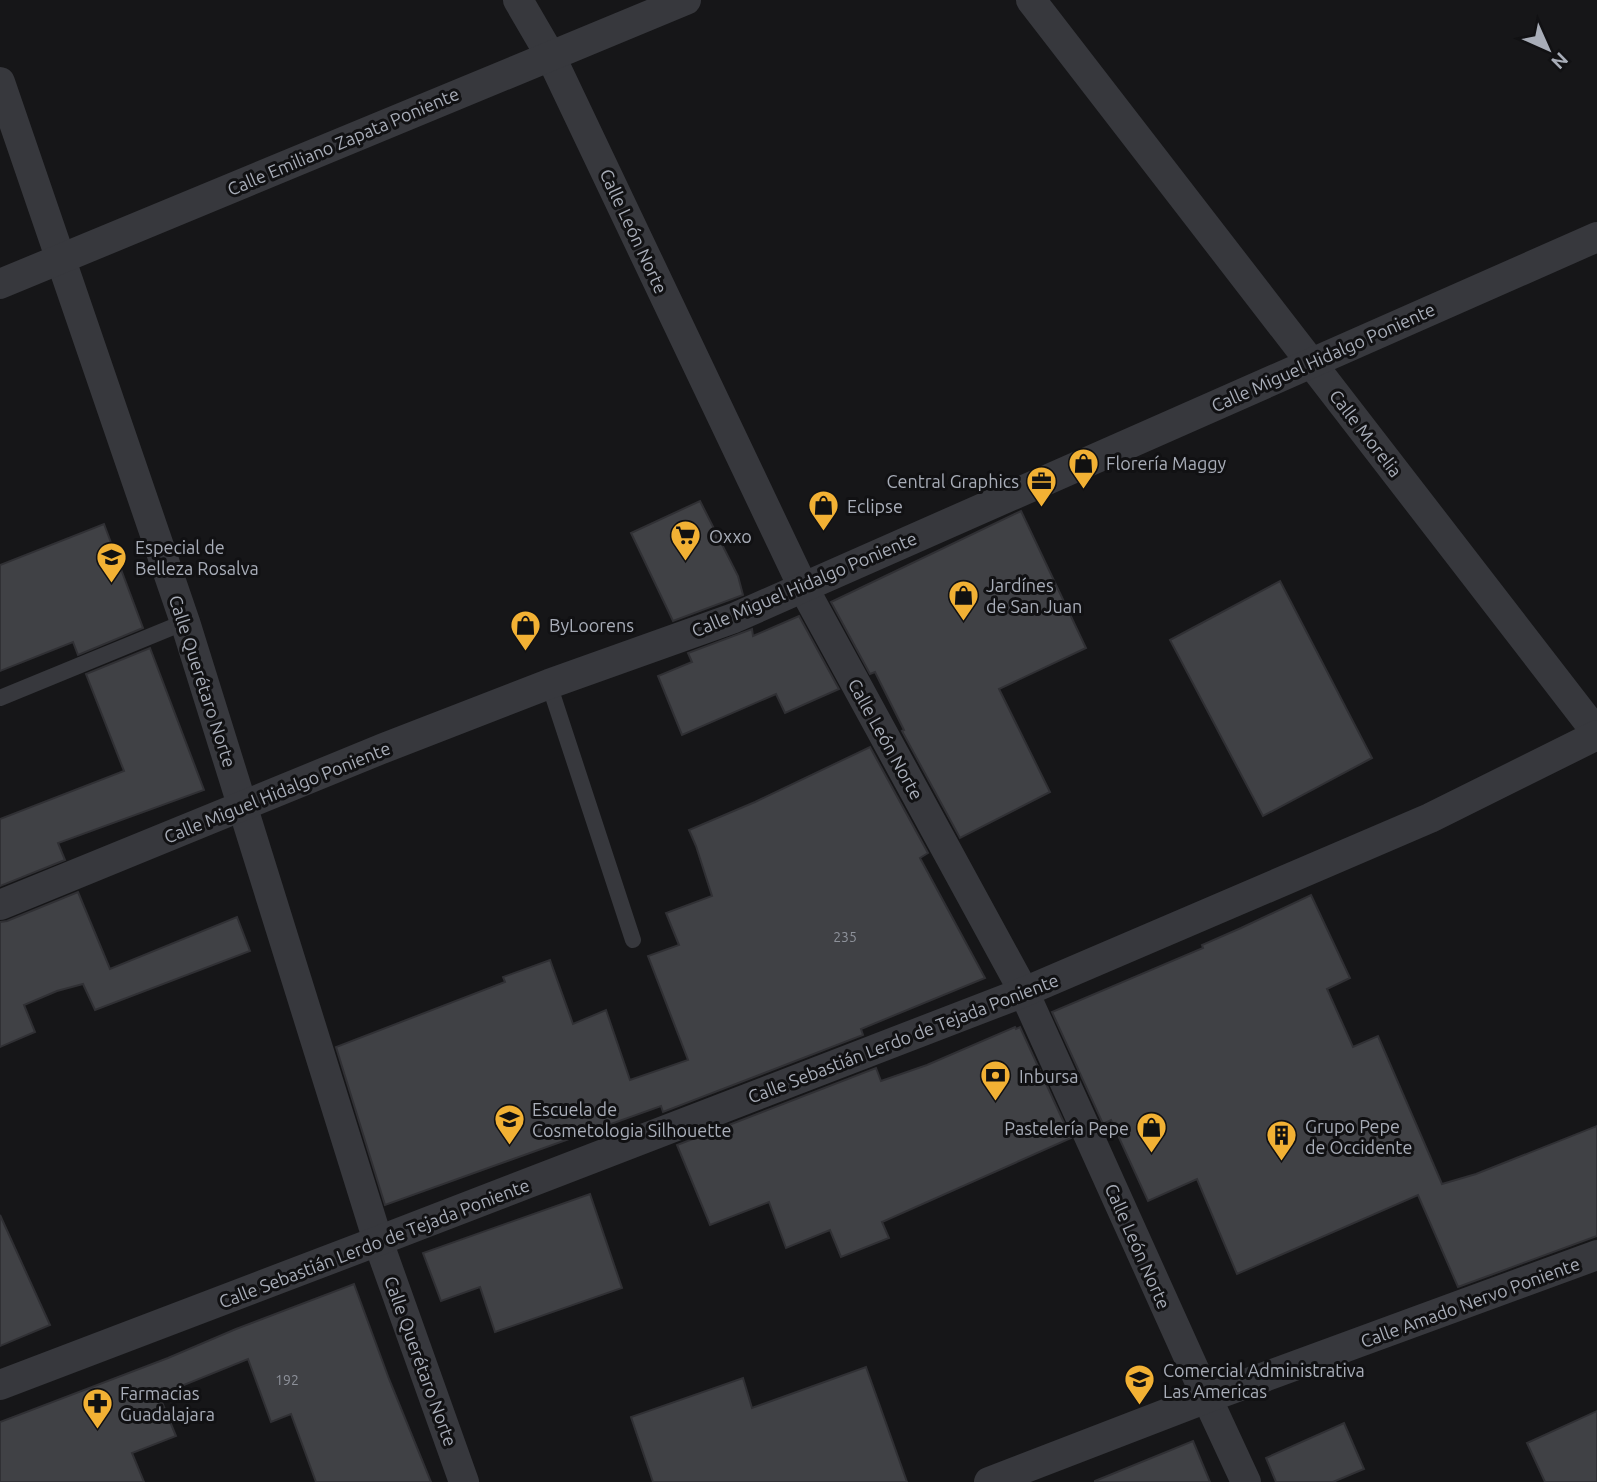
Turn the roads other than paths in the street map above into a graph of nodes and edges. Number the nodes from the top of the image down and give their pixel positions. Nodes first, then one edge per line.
1 (517, 0) edge
2 (686, 0) edge
3 (1031, 0) edge
4 (550, 55) junction
5 (0, 82) edge
6 (1597, 237) edge
7 (60, 259) junction
8 (0, 284) edge
9 (1311, 362) junction
10 (803, 587) junction
11 (185, 622) junction
12 (549, 684) junction
13 (0, 698) edge
14 (1597, 734) edge
15 (242, 805) junction
16 (0, 905) edge
17 (633, 940) dead end
18 (1024, 992) junction
19 (378, 1241) junction
20 (1597, 1255) edge
21 (0, 1385) edge
22 (1206, 1398) junction
23 (464, 1482) edge
24 (989, 1482) edge
25 (1246, 1482) edge

1 - 4 street, Calle León Norte
2 - 4 street, Calle Emiliano Zapata Poniente
3 - 9 street, Calle Morelia
4 - 7 street, Calle Emiliano Zapata Poniente
4 - 10 street, Calle León Norte
5 - 7 street, Calle Querétaro Norte
6 - 9 street, Calle Miguel Hidalgo Poniente
7 - 8 street, Calle Emiliano Zapata Poniente
7 - 11 street, Calle Querétaro Norte
9 - 10 street, Calle Miguel Hidalgo Poniente
9 - 14 street, Calle Morelia
10 - 12 street, Calle Miguel Hidalgo Poniente
10 - 18 street, Calle León Norte
11 - 13 lane
11 - 15 street, Calle Querétaro Norte
12 - 15 street, Calle Miguel Hidalgo Poniente
12 - 17 lane
14 - 18 street, Calle Sebastián Lerdo de Tejada Poniente
15 - 16 street, Calle Miguel Hidalgo Poniente
15 - 19 street, Calle Querétaro Norte
18 - 19 street, Calle Sebastián Lerdo de Tejada Poniente
18 - 22 street, Calle León Norte
19 - 21 street, Calle Sebastián Lerdo de Tejada Poniente
19 - 23 street, Calle Querétaro Norte
20 - 22 street, Calle Amado Nervo Poniente
22 - 24 street, Calle Amado Nervo Poniente
22 - 25 street, Calle León Norte

